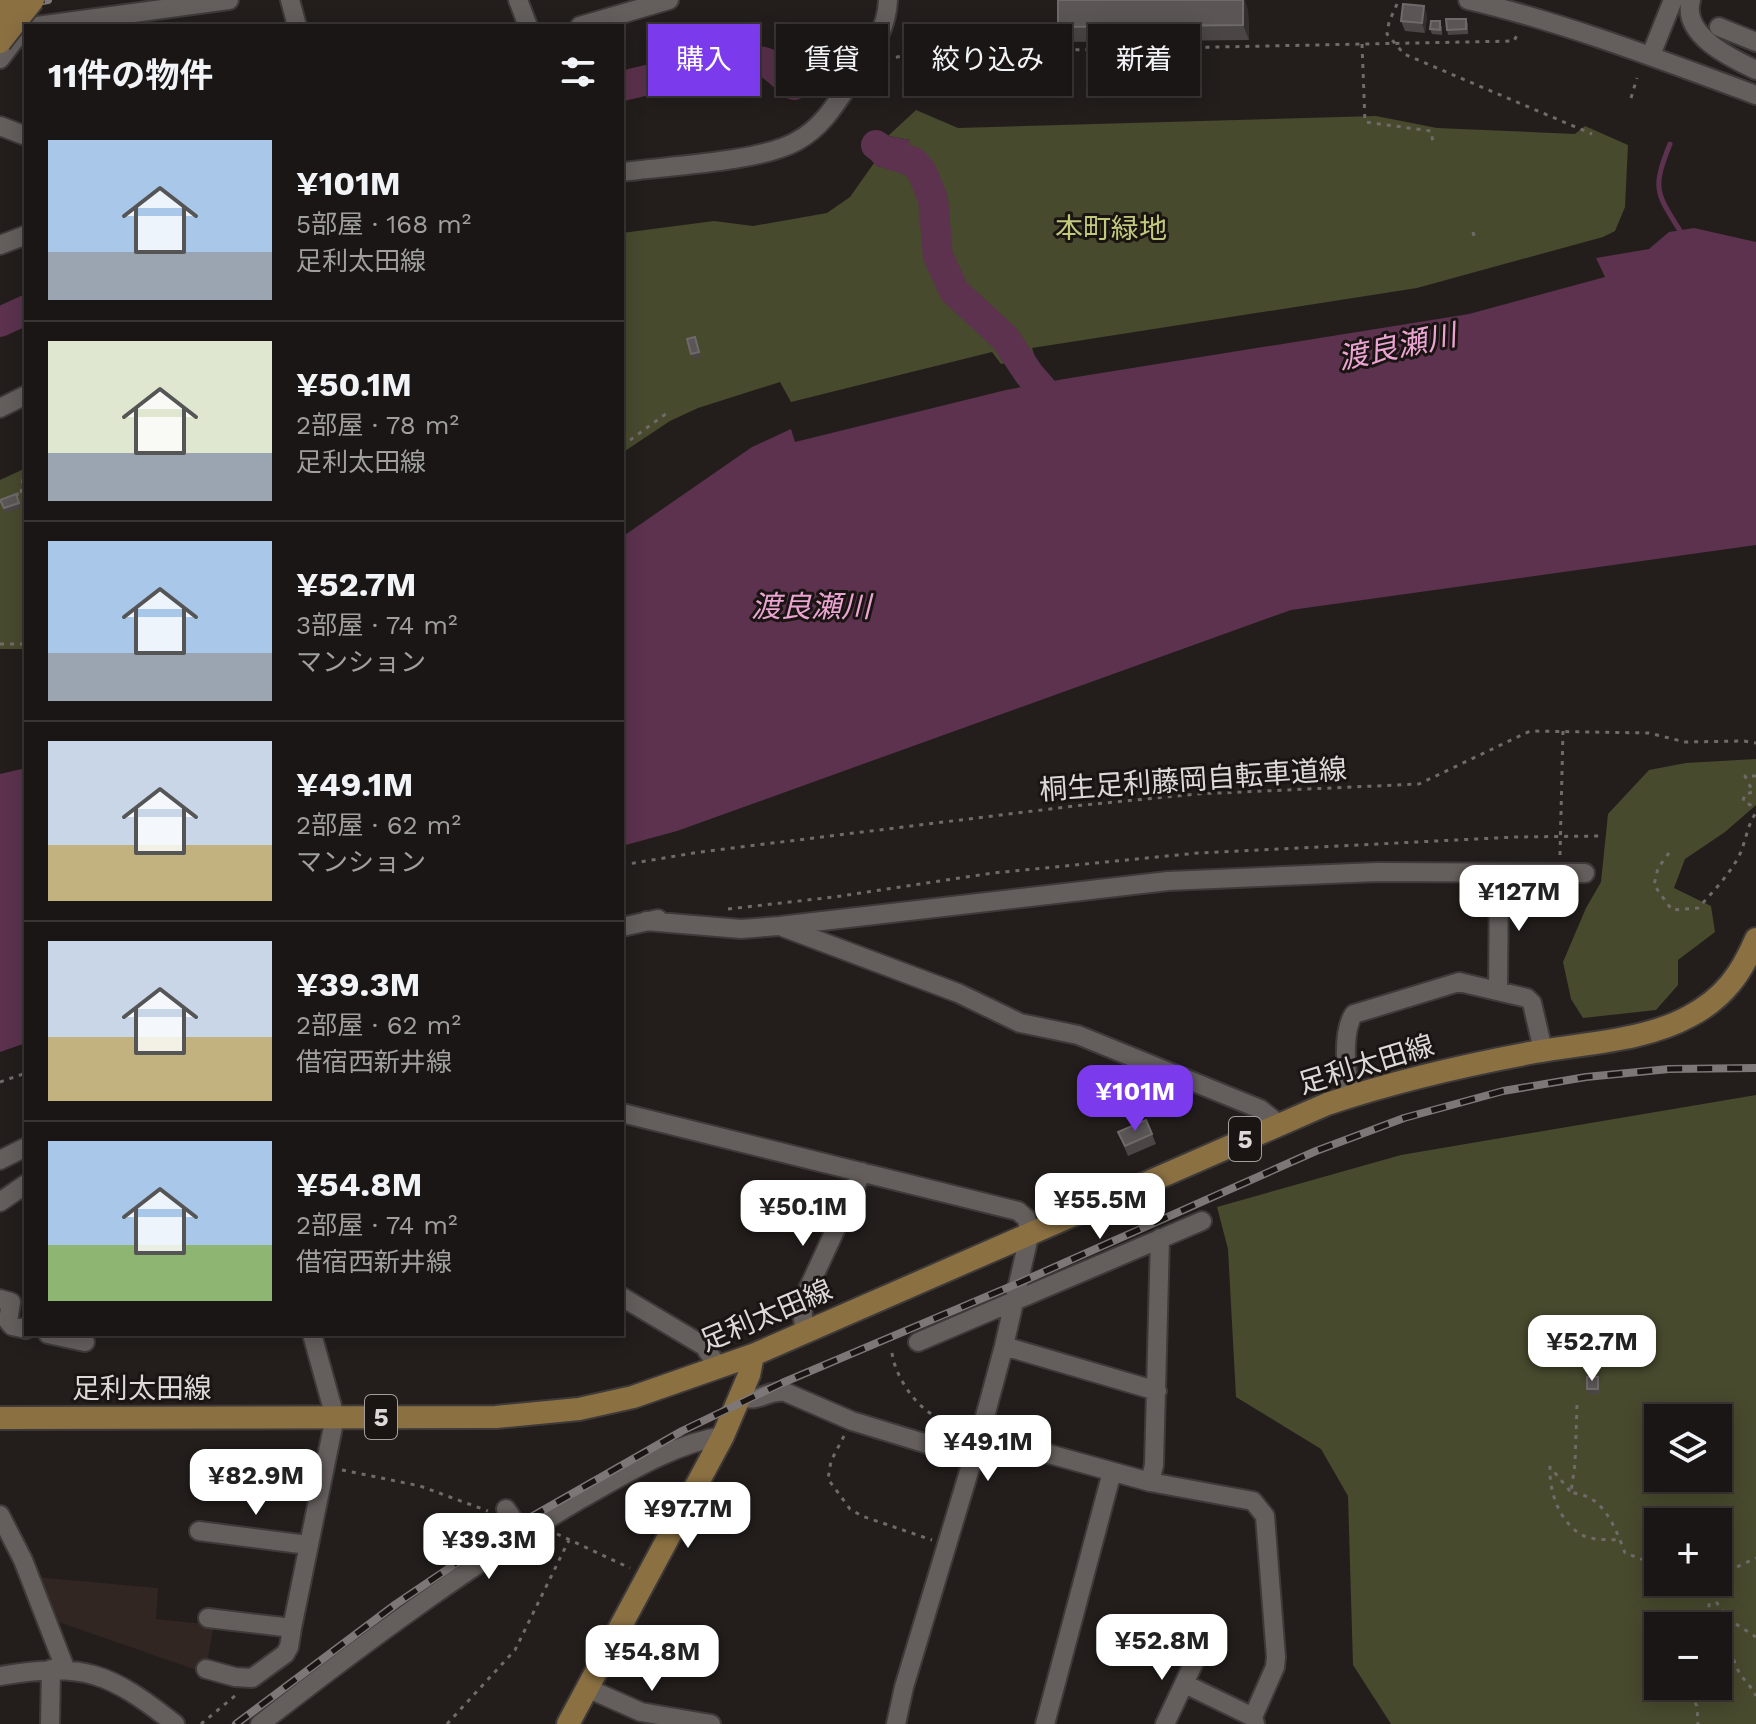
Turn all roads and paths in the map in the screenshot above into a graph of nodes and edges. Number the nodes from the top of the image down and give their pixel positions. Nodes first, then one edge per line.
1 (13, 0) edge
2 (33, 0) edge
3 (229, 0) edge
4 (290, 0) edge
5 (518, 0) edge
6 (669, 0) edge
7 (888, 0) edge
8 (1468, 0) edge
9 (1673, 0) edge
10 (1691, 0) edge
11 (1397, 4) dead end
12 (0, 17) edge
13 (52, 24) edge
14 (296, 24) edge
15 (527, 24) edge
16 (587, 24) edge
17 (1719, 27) dead end
18 (1519, 31) dead end
19 (11, 38) edge
20 (1756, 42) edge
21 (1362, 44) junction
22 (1394, 44) junction
23 (1651, 55) junction
24 (0, 59) edge
25 (888, 59) edge
26 (1756, 70) edge
27 (1637, 78) dead end
28 (1756, 95) edge
29 (1631, 98) dead end
30 (0, 126) edge
31 (1592, 134) dead end
32 (24, 135) edge
33 (1433, 142) dead end
34 (624, 172) edge
35 (24, 236) edge
36 (0, 245) edge
37 (24, 396) edge
38 (0, 408) edge
39 (667, 413) dead end
40 (624, 445) edge
41 (24, 480) edge
42 (21, 493) junction
43 (10, 497) edge
44 (24, 498) edge
45 (0, 644) edge
46 (24, 644) edge
47 (1563, 731) junction
48 (1756, 743) edge
49 (1756, 776) edge
50 (1756, 810) edge
51 (1560, 846) dead end
52 (1669, 853) dead end
53 (624, 865) edge
54 (1585, 873) dead end
55 (1499, 874) junction
56 (681, 915) dead end
57 (646, 921) junction
58 (624, 926) edge
59 (779, 926) junction
60 (1756, 939) edge
61 (1750, 971) edge
62 (1498, 991) junction
63 (1543, 1050) junction
64 (24, 1074) edge
65 (0, 1082) edge
66 (1352, 1096) junction
67 (624, 1113) edge
68 (1279, 1124) junction
69 (24, 1148) edge
70 (0, 1160) edge
71 (862, 1172) junction
72 (24, 1185) edge
73 (0, 1202) edge
74 (1202, 1221) dead end
75 (1030, 1232) junction
76 (1160, 1238) junction
77 (624, 1298) edge
78 (0, 1299) edge
79 (1015, 1300) junction
80 (24, 1329) edge
81 (804, 1332) junction
82 (57, 1336) edge
83 (313, 1336) edge
84 (85, 1342) dead end
85 (918, 1342) dead end
86 (1004, 1346) junction
87 (892, 1353) dead end
88 (753, 1355) junction
89 (719, 1368) junction
90 (1157, 1391) junction
91 (740, 1397) junction
92 (1577, 1405) dead end
93 (335, 1417) junction
94 (0, 1418) edge
95 (852, 1421) junction
96 (980, 1435) junction
97 (723, 1436) junction
98 (973, 1458) junction
99 (326, 1467) junction
100 (1112, 1472) junction
101 (1150, 1482) junction
102 (1571, 1492) junction
103 (506, 1509) joint
104 (0, 1515) edge
105 (199, 1531) dead end
106 (523, 1534) junction
107 (1620, 1540) junction
108 (308, 1545) junction
109 (947, 1545) junction
110 (1756, 1558) edge
111 (1644, 1560) edge
112 (1732, 1569) edge
113 (648, 1576) junction
114 (1712, 1596) edge
115 (1724, 1612) edge
116 (208, 1618) dead end
117 (1732, 1621) edge
118 (292, 1628) junction
119 (1756, 1637) edge
120 (1732, 1651) edge
121 (1196, 1658) dead end
122 (58, 1669) junction
123 (206, 1669) dead end
124 (0, 1676) edge
125 (252, 1678) junction
126 (1185, 1684) junction
127 (587, 1688) junction
128 (1756, 1696) edge
129 (1693, 1700) edge
130 (1254, 1721) edge
131 (50, 1724) edge
132 (175, 1724) edge
133 (201, 1724) edge
134 (260, 1724) edge
135 (447, 1724) edge
136 (568, 1724) edge
137 (711, 1724) edge
138 (896, 1724) edge
139 (1045, 1724) edge
140 (1165, 1724) edge
141 (1698, 1724) edge

1 - 12 main road, bridge
2 - 19 main road, bridge
3 - 13 street
4 - 14 street
5 - 15 street
6 - 16 street
7 - 34 street
8 - 23 street
9 - 23 street
10 - 26 street
11 - 22 path
17 - 20 street
18 - 22 path
19 - 24 street
21 - 22 path
21 - 25 path
21 - 33 path
22 - 31 path
23 - 28 street
27 - 29 path
30 - 32 street
35 - 36 street
37 - 38 street
39 - 40 path
41 - 42 path
42 - 43 path
42 - 44 path
45 - 46 path
47 - 48 path, 桐生足利藤岡自転車道線
47 - 51 path
47 - 53 path, 桐生足利藤岡自転車道線
49 - 50 path
50 - 52 path
54 - 55 street
55 - 59 street
55 - 62 street
56 - 57 street
57 - 58 street
57 - 59 street
59 - 68 street
60 - 61 main road, 足利太田線 / 5
61 - 63 main road, 足利太田線 / 5
62 - 63 street
62 - 66 street
63 - 66 main road, 足利太田線 / 5
64 - 65 path
66 - 68 main road, 足利太田線 / 5
67 - 71 street
68 - 75 main road, 足利太田線 / 5
69 - 70 street
71 - 75 street
71 - 81 street
72 - 73 street
74 - 76 street
75 - 79 street
75 - 81 main road, 足利太田線 / 5
76 - 79 street
76 - 90 street
77 - 89 street
78 - 80 street
79 - 85 street
79 - 86 street
81 - 88 main road, 足利太田線 / 5
82 - 84 street
83 - 93 street
86 - 90 street
86 - 96 street
87 - 96 path
88 - 89 main road, 足利太田線 / 5
88 - 91 main road
89 - 93 main road, 足利太田線 / 5
90 - 101 street
91 - 95 street
91 - 97 main road
92 - 102 path
93 - 94 main road, 足利太田線 / 5
93 - 99 street
95 - 98 street
95 - 109 path
96 - 98 street
96 - 100 street
97 - 106 street
97 - 113 main road
98 - 109 street
99 - 103 path
99 - 108 street
100 - 101 street
100 - 139 street
101 - 130 street
102 - 107 path
102 - 107 path
103 - 106 street
104 - 122 street
105 - 108 street
106 - 134 street
107 - 111 path
108 - 118 street
109 - 138 street
110 - 112 path
113 - 127 main road
113 - 135 path
114 - 115 path
116 - 118 street
117 - 119 path
118 - 125 street
120 - 128 path
121 - 126 street
122 - 124 street
122 - 131 street
122 - 132 street
123 - 125 street
125 - 133 path
126 - 130 street
126 - 140 street
127 - 136 main road
127 - 137 street
129 - 141 path

